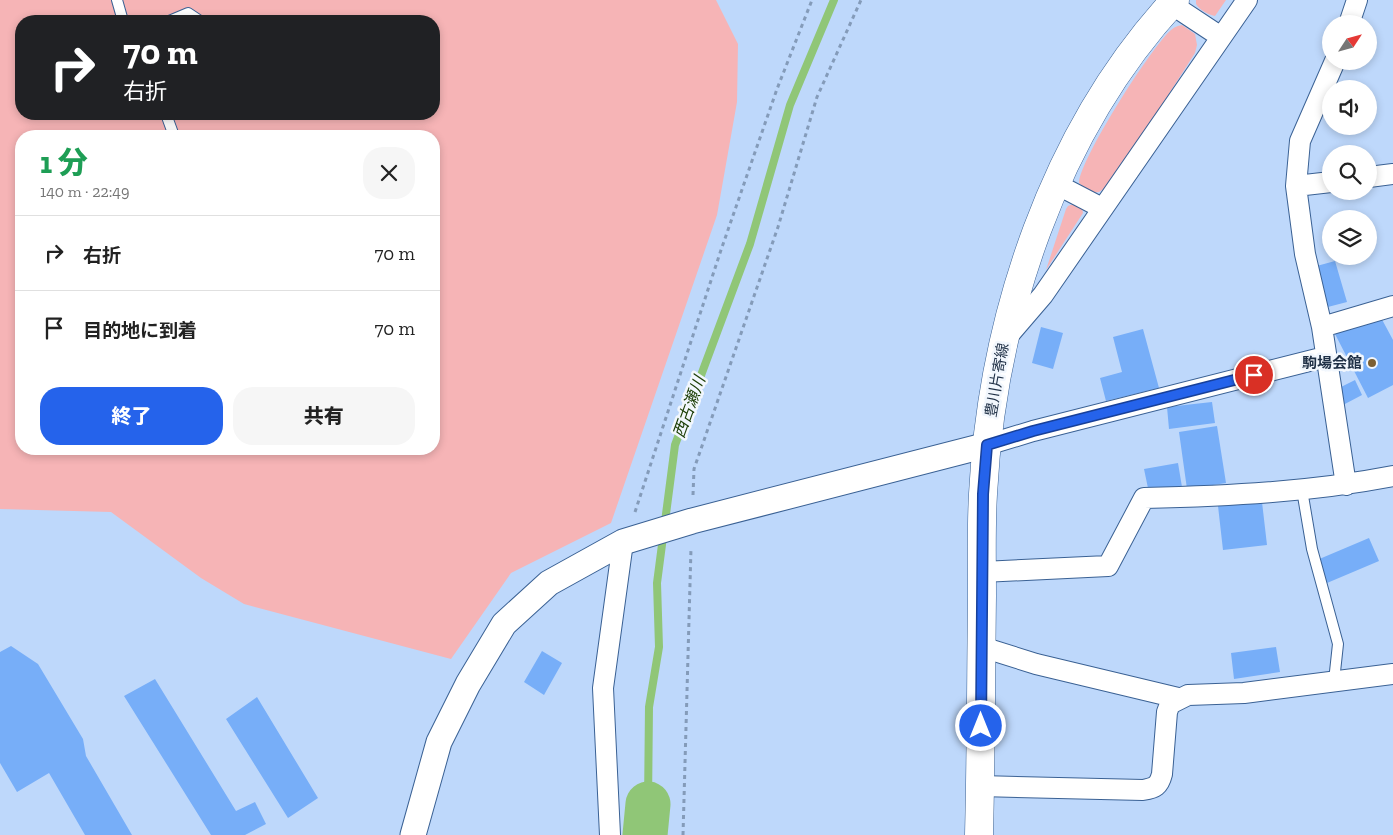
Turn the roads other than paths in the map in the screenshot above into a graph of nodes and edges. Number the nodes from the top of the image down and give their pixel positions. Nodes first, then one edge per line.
1 (117, 0) edge
2 (1248, 0) edge
3 (1357, 0) edge
4 (1173, 2) edge
5 (121, 15) edge
6 (1352, 15) edge
7 (1221, 37) junction
8 (1330, 70) edge
9 (1393, 174) edge
10 (1377, 176) edge
11 (1322, 183) edge
12 (1056, 184) junction
13 (1296, 186) junction
14 (1102, 208) junction
15 (1393, 306) edge
16 (1322, 327) junction
17 (1004, 340) junction
18 (1325, 357) junction
19 (987, 445) junction
20 (1393, 476) edge
21 (1346, 485) junction
22 (1302, 490) junction
23 (634, 539) junction
24 (982, 572) junction
25 (982, 647) junction
26 (1393, 674) edge
27 (1334, 682) junction
28 (1178, 698) junction
29 (980, 786) junction
30 (413, 835) edge
31 (610, 835) edge
32 (979, 835) edge

1 - 5 lane
2 - 7 street
3 - 6 street
4 - 7 street
4 - 12 main road, 豊川片寄線
7 - 14 street
8 - 13 street
9 - 10 street
11 - 13 street
12 - 14 street
12 - 17 main road, 豊川片寄線
13 - 16 street
14 - 17 street
15 - 16 street
16 - 18 street
17 - 19 main road, 豊川片寄線
18 - 19 street
18 - 21 street
19 - 23 street
19 - 24 main road, 豊川片寄線
20 - 21 street
21 - 22 street
22 - 24 street
22 - 27 lane
23 - 30 street
23 - 31 street
24 - 25 main road, 豊川片寄線
25 - 28 street
25 - 29 main road, 豊川片寄線
26 - 27 street
27 - 28 street
28 - 29 street
29 - 32 main road, 豊川片寄線

